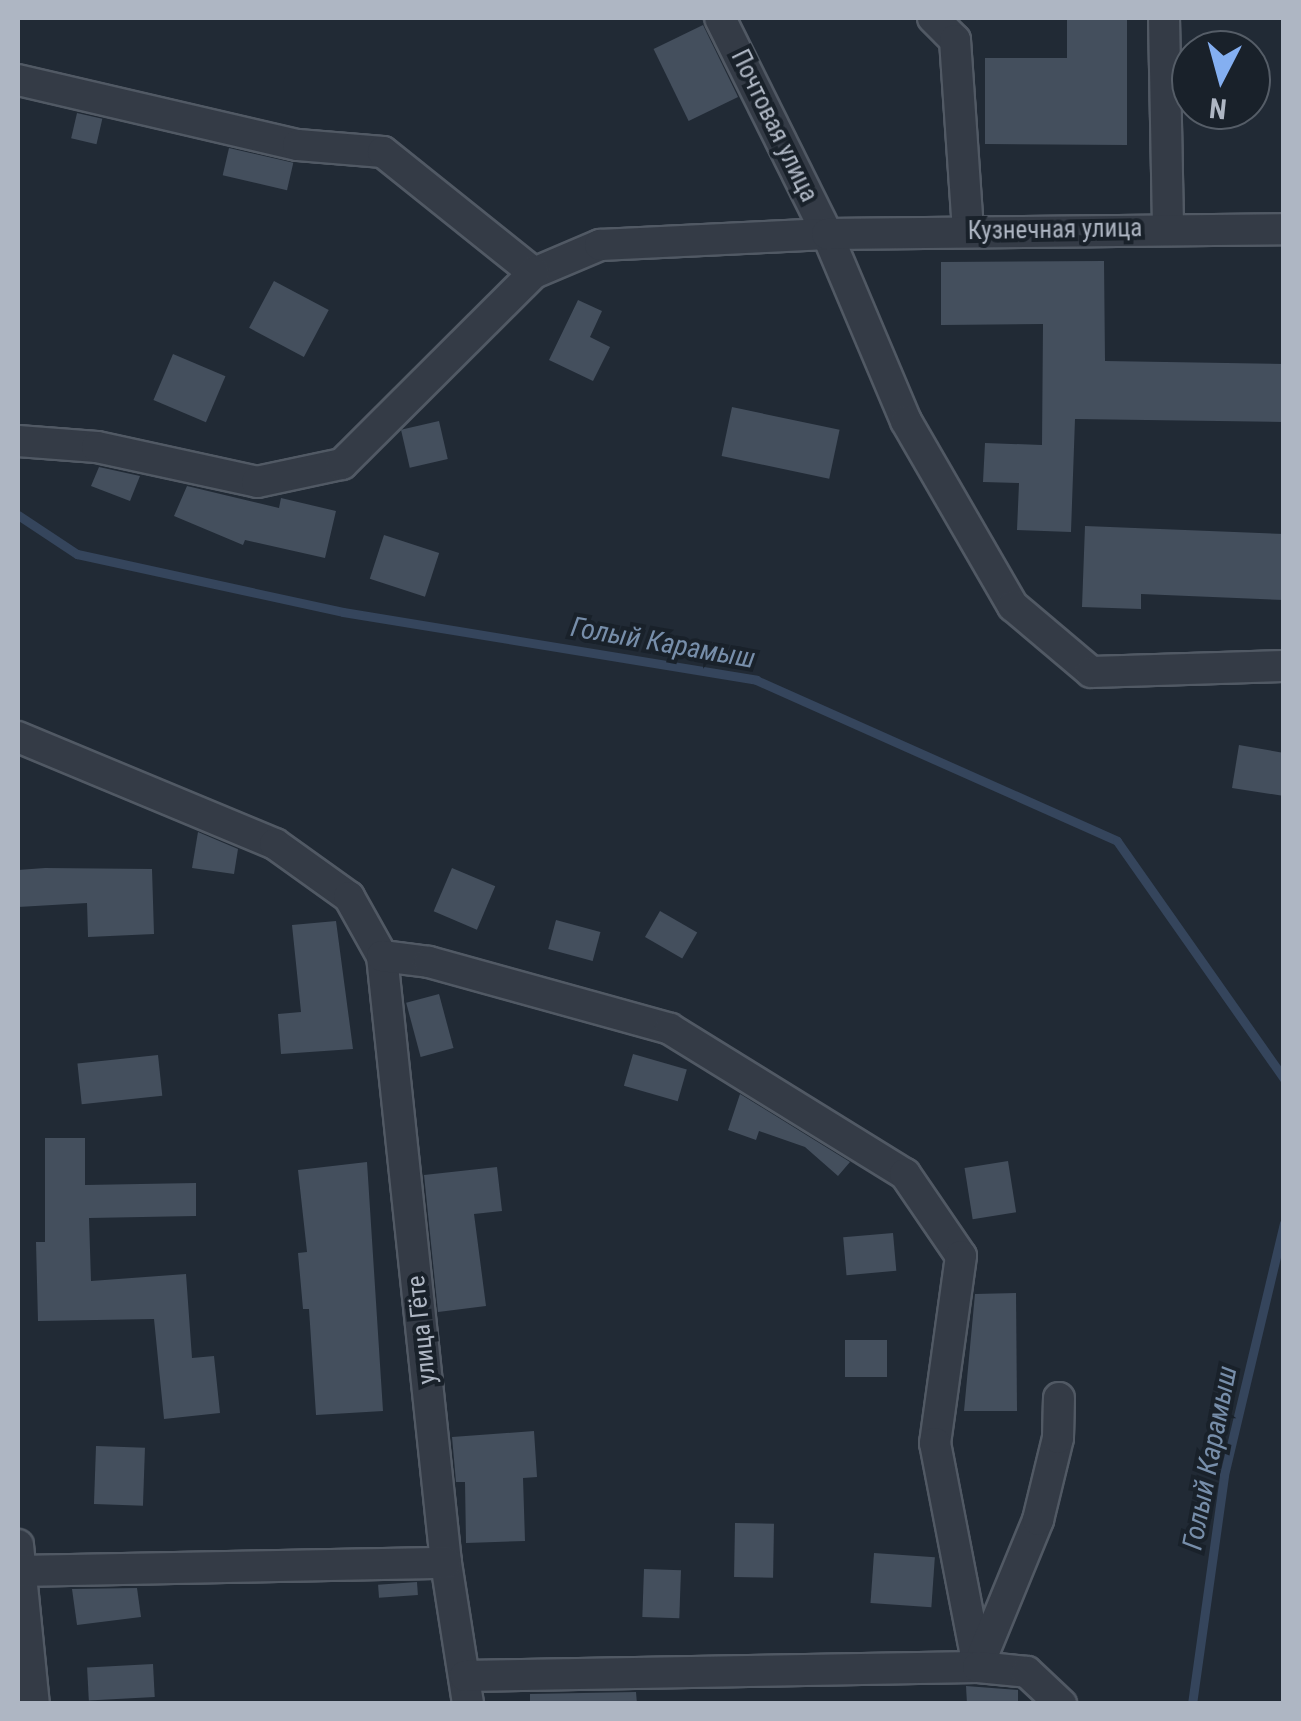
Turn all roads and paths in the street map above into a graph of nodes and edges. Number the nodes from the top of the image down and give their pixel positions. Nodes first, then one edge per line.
1 (720, 18) edge
2 (933, 18) edge
3 (1164, 18) edge
4 (18, 80) edge
5 (1168, 228) junction
6 (1284, 229) edge
7 (968, 232) junction
8 (827, 234) junction
9 (534, 274) junction
10 (18, 441) edge
11 (1284, 666) edge
12 (18, 737) edge
13 (382, 956) junction
14 (1058, 1398) dead end
15 (19, 1558) edge
16 (446, 1563) junction
17 (22, 1636) edge
18 (978, 1667) junction
19 (467, 1690) edge
20 (34, 1704) edge
21 (1061, 1704) edge

1 - 8 street, Почтовая улица
2 - 7 street
3 - 5 street
4 - 9 street
5 - 6 street, Кузнечная улица
5 - 7 street, Кузнечная улица
7 - 8 street, Кузнечная улица
8 - 9 street, Кузнечная улица
8 - 11 street, Почтовая улица
9 - 10 street
12 - 13 street
13 - 16 street, улица Гёте
13 - 18 street
14 - 18 street
15 - 16 street
15 - 17 street
16 - 19 street, улица Гёте
17 - 20 street
18 - 19 street
18 - 21 street

